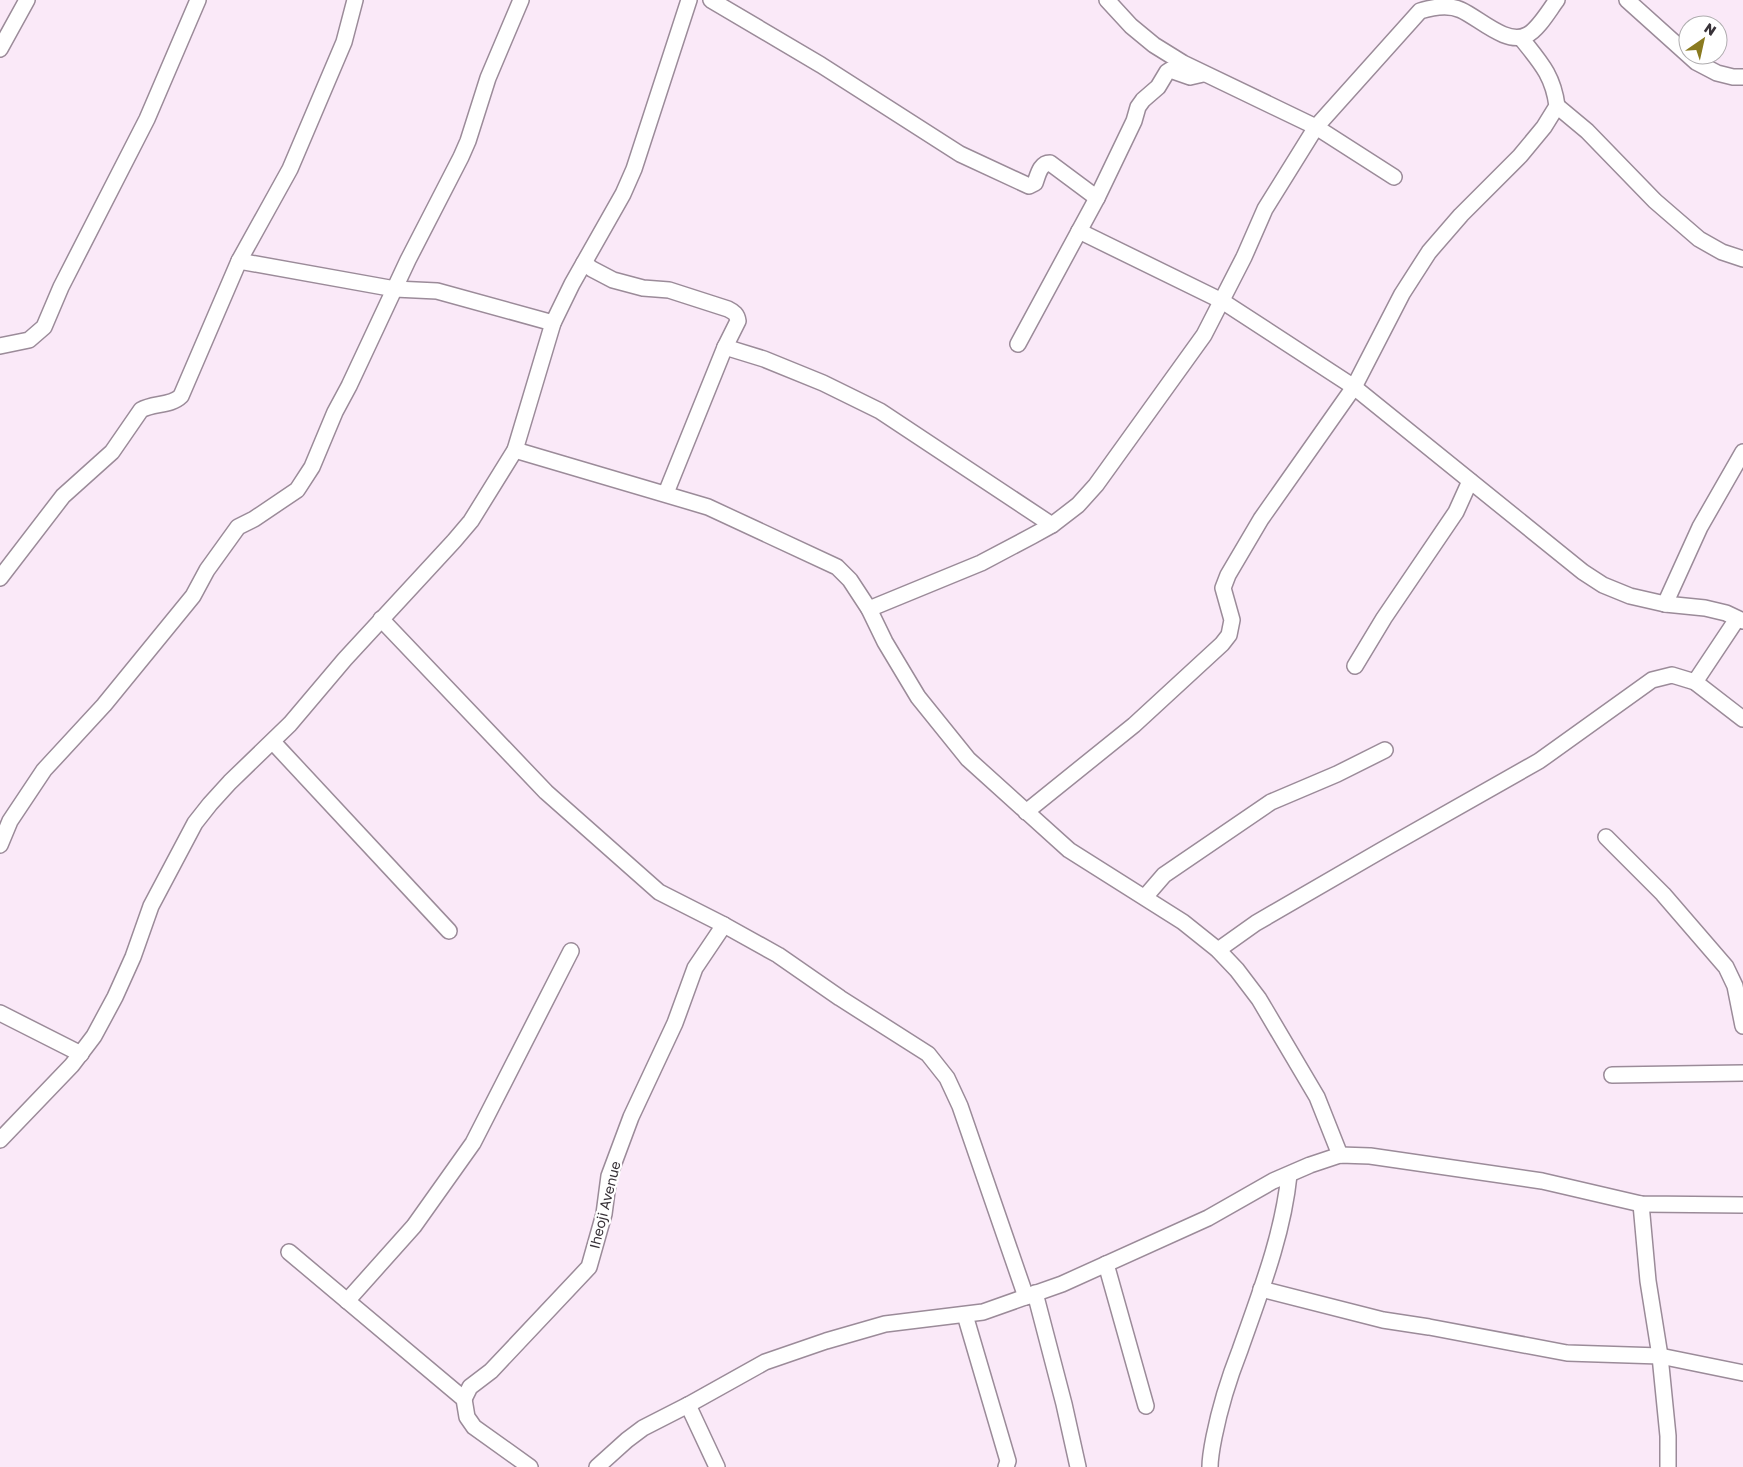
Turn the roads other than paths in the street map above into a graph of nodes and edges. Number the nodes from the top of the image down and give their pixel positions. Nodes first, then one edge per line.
1 (27, 0) edge
2 (198, 0) edge
3 (355, 0) edge
4 (521, 0) edge
5 (690, 0) edge
6 (711, 0) edge
7 (1107, 0) edge
8 (1557, 0) edge
9 (1627, 0) edge
10 (1455, 5) edge
11 (1521, 38) junction
12 (0, 49) edge
13 (1203, 74) junction
14 (1743, 77) edge
15 (1557, 106) junction
16 (1316, 126) junction
17 (1394, 178) dead end
18 (1097, 198) junction
19 (1079, 231) junction
20 (1743, 259) edge
21 (239, 262) junction
22 (584, 263) junction
23 (395, 289) junction
24 (1222, 301) junction
25 (554, 323) junction
26 (1018, 344) dead end
27 (0, 346) edge
28 (725, 346) junction
29 (1354, 387) junction
30 (515, 450) junction
31 (1743, 452) edge
32 (1470, 481) junction
33 (666, 493) junction
34 (1052, 525) junction
35 (0, 578) edge
36 (1665, 604) junction
37 (869, 609) junction
38 (382, 619) junction
39 (1740, 620) edge
40 (1355, 666) dead end
41 (1696, 682) junction
42 (1743, 720) edge
43 (273, 742) junction
44 (1386, 750) dead end
45 (1026, 812) junction
46 (1606, 837) dead end
47 (0, 845) edge
48 (1145, 897) junction
49 (724, 925) junction
50 (449, 931) dead end
51 (1218, 950) junction
52 (571, 952) dead end
53 (0, 1013) edge
54 (1743, 1026) edge
55 (81, 1054) junction
56 (1743, 1073) edge
57 (1612, 1075) dead end
58 (0, 1140) edge
59 (1340, 1156) junction
60 (1288, 1174) junction
61 (1641, 1204) junction
62 (1743, 1205) edge
63 (289, 1252) dead end
64 (1106, 1264) junction
65 (1261, 1289) junction
66 (1031, 1295) junction
67 (347, 1301) junction
68 (965, 1315) junction
69 (1660, 1356) junction
70 (1743, 1373) edge
71 (464, 1399) junction
72 (688, 1406) junction
73 (1146, 1406) dead end
74 (530, 1467) edge
75 (597, 1467) edge
76 (717, 1467) edge
77 (1006, 1467) edge
78 (1078, 1467) edge
79 (1210, 1467) edge
80 (1668, 1467) edge

1 - 12 street
2 - 27 street
3 - 21 street
4 - 23 street
5 - 22 street
6 - 18 street
7 - 13 street
8 - 11 street
9 - 14 street
10 - 11 street
10 - 16 street
11 - 15 street
13 - 16 street
13 - 18 street
15 - 20 street
15 - 29 street
16 - 17 street
16 - 24 street
18 - 19 street
19 - 24 street
19 - 26 street
21 - 23 street
21 - 35 street
22 - 25 street
22 - 28 street
23 - 25 street
23 - 47 street
24 - 29 street
24 - 34 street
25 - 30 street
28 - 33 street
28 - 34 street
29 - 32 street
29 - 45 street
30 - 33 street
30 - 38 street
31 - 36 street
32 - 36 street
32 - 40 street
33 - 37 street
34 - 37 street
36 - 39 street
37 - 45 street
38 - 43 street
38 - 49 street
39 - 41 street
41 - 42 street
41 - 51 street
43 - 50 street
43 - 55 street
44 - 48 street
45 - 48 street
46 - 54 street
48 - 51 street
49 - 66 street
49 - 71 street, Iheoji Avenue
51 - 59 street
52 - 67 street
53 - 55 street
55 - 58 street
56 - 57 street
59 - 60 street
59 - 61 street
60 - 64 street
60 - 65 street
61 - 62 street
61 - 69 street
63 - 67 street
64 - 66 street
64 - 73 street
65 - 69 street
65 - 79 street
66 - 68 street
66 - 78 street
67 - 71 street
68 - 72 street
68 - 77 street
69 - 70 street
69 - 80 street
71 - 74 street
72 - 75 street
72 - 76 street

